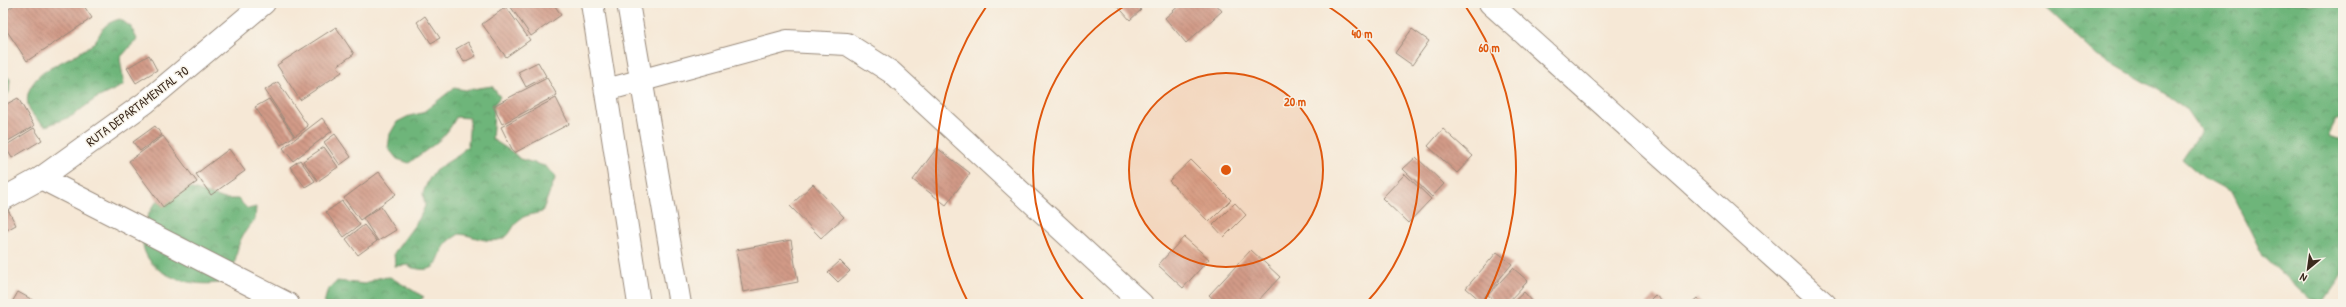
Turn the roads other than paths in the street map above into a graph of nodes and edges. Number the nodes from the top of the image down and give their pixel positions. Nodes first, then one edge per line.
1 (264, 3) edge
2 (592, 3) edge
3 (628, 3) edge
4 (1490, 3) edge
5 (642, 82) junction
6 (606, 90) junction
7 (41, 178) junction
8 (3, 199) edge
9 (288, 304) edge
10 (639, 304) edge
11 (680, 304) edge
12 (1142, 304) edge
13 (1825, 304) edge

1 - 7 street, RUTA DEPARTAMENTAL 70
2 - 6 street
3 - 5 street
4 - 13 street
5 - 6 street
5 - 11 street
5 - 12 street
6 - 10 street
7 - 8 street, RUTA DEPARTAMENTAL 70
7 - 9 street

